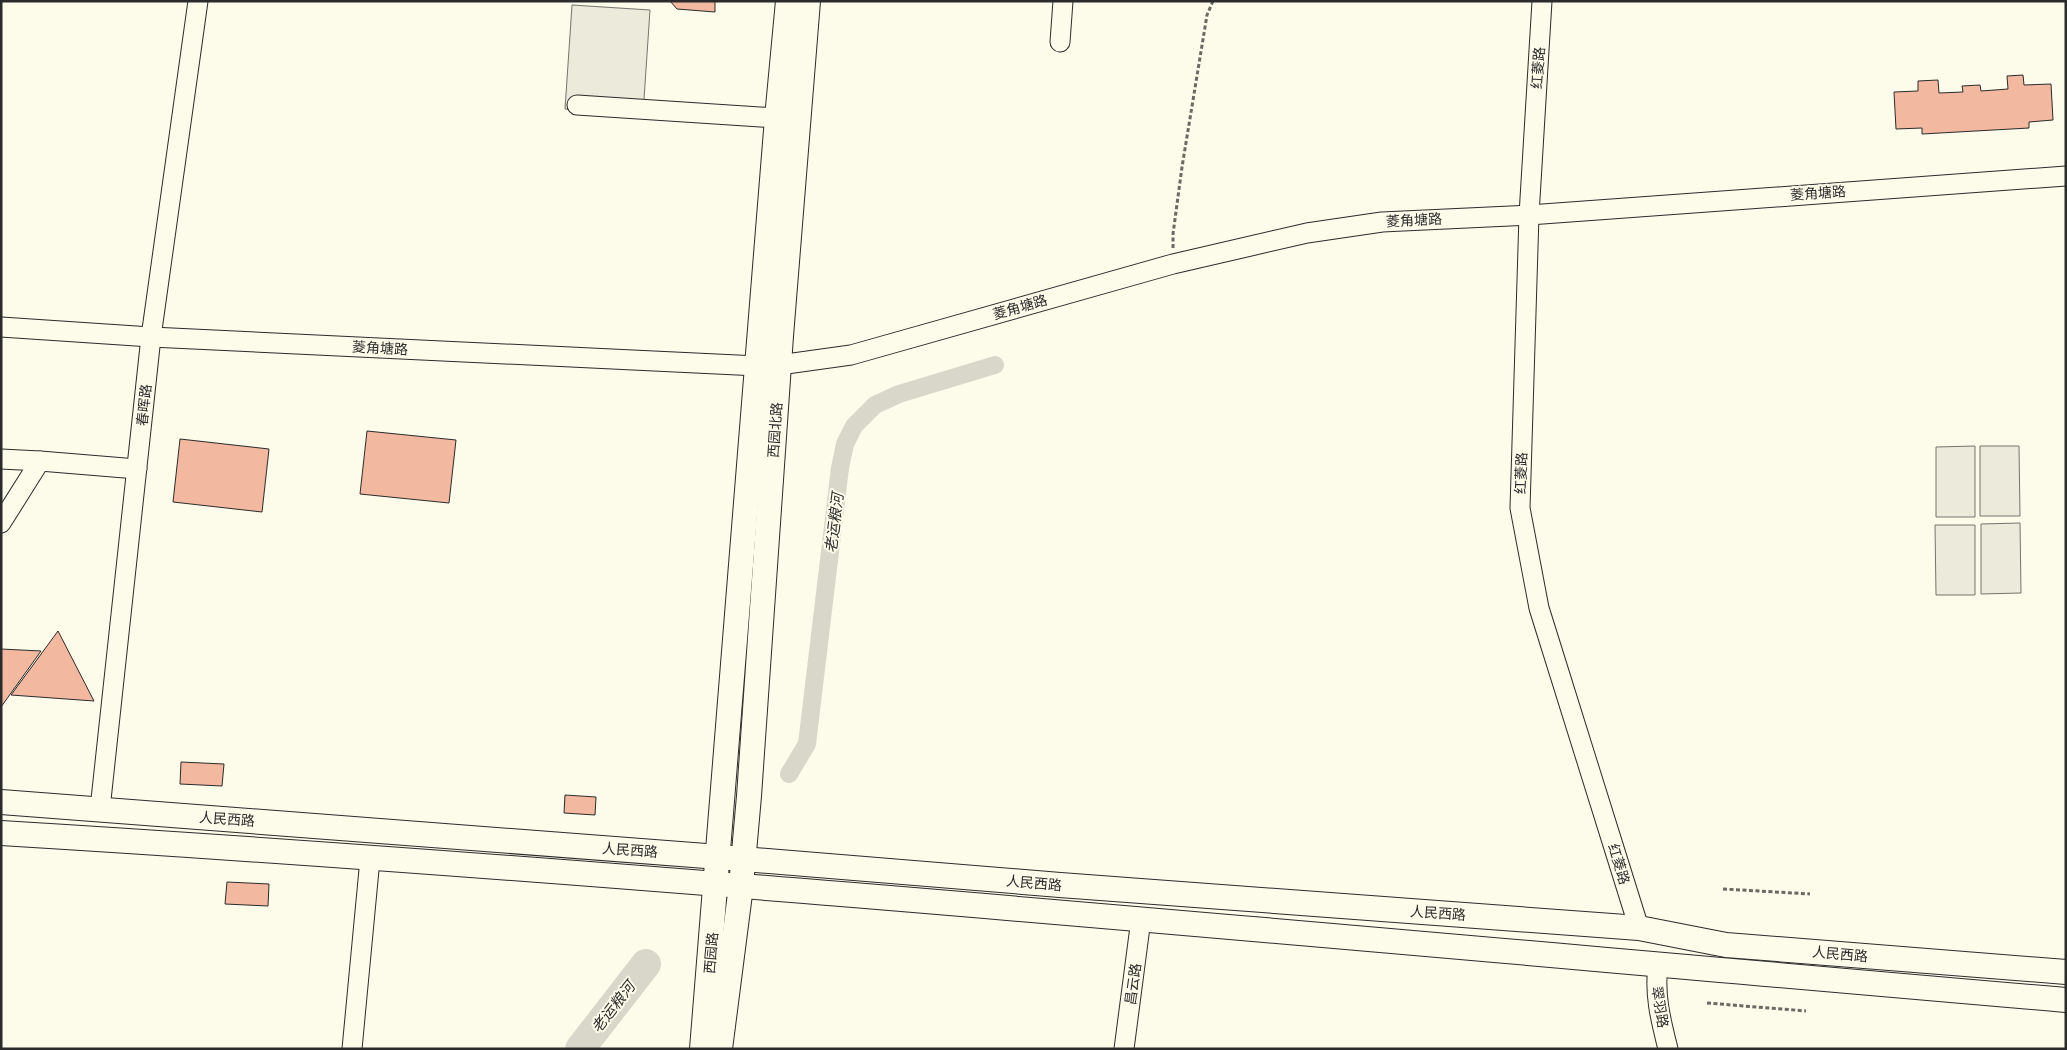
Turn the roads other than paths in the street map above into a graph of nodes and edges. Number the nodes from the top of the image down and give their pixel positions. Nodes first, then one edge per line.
1 (198, 1) edge
2 (788, 1) edge
3 (808, 1) edge
4 (1063, 1) edge
5 (1542, 1) edge
6 (1060, 42) dead end
7 (577, 104) dead end
8 (777, 118) junction
9 (2066, 176) edge
10 (1529, 215) junction
11 (1, 327) edge
12 (151, 337) junction
13 (769, 365) junction
14 (1, 459) edge
15 (40, 461) junction
16 (137, 469) junction
17 (1, 523) edge
18 (1, 802) edge
19 (100, 809) junction
20 (1, 834) edge
21 (719, 857) junction
22 (370, 859) junction
23 (743, 859) junction
24 (717, 884) junction
25 (741, 886) junction
26 (1141, 919) junction
27 (1639, 928) junction
28 (1658, 965) junction
29 (2066, 972) edge
30 (2066, 1000) edge
31 (352, 1049) edge
32 (702, 1049) edge
33 (720, 1049) edge
34 (1124, 1049) edge
35 (1668, 1049) edge

1 - 12 street, 春晖路
2 - 8 main road, 西园北路
3 - 13 main road, 西园北路
4 - 6 street
5 - 10 street, 红菱路
7 - 8 street
8 - 13 main road, 西园北路
9 - 10 street, 菱角塘路
10 - 13 street, 菱角塘路
10 - 27 street, 红菱路
11 - 12 street, 菱角塘路
12 - 13 street, 菱角塘路
12 - 16 street, 春晖路
13 - 21 main road, 西园北路
13 - 23 main road, 西园北路
14 - 15 street
15 - 16 street
15 - 17 street
16 - 19 street, 春晖路
18 - 19 main road, 人民西路
19 - 21 main road, 人民西路
20 - 22 main road, 人民西路
21 - 23 main road, 人民西路
21 - 24 main road, 西园路
22 - 24 main road, 人民西路
22 - 31 street
23 - 25 main road, 西园路
23 - 27 main road, 人民西路
24 - 25 main road, 人民西路
24 - 32 main road, 西园路
25 - 26 main road, 人民西路
25 - 33 main road, 西园路
26 - 28 main road, 人民西路
26 - 34 street, 昌云路
27 - 29 main road, 人民西路
28 - 30 main road, 人民西路
28 - 35 street, 翠羽路

